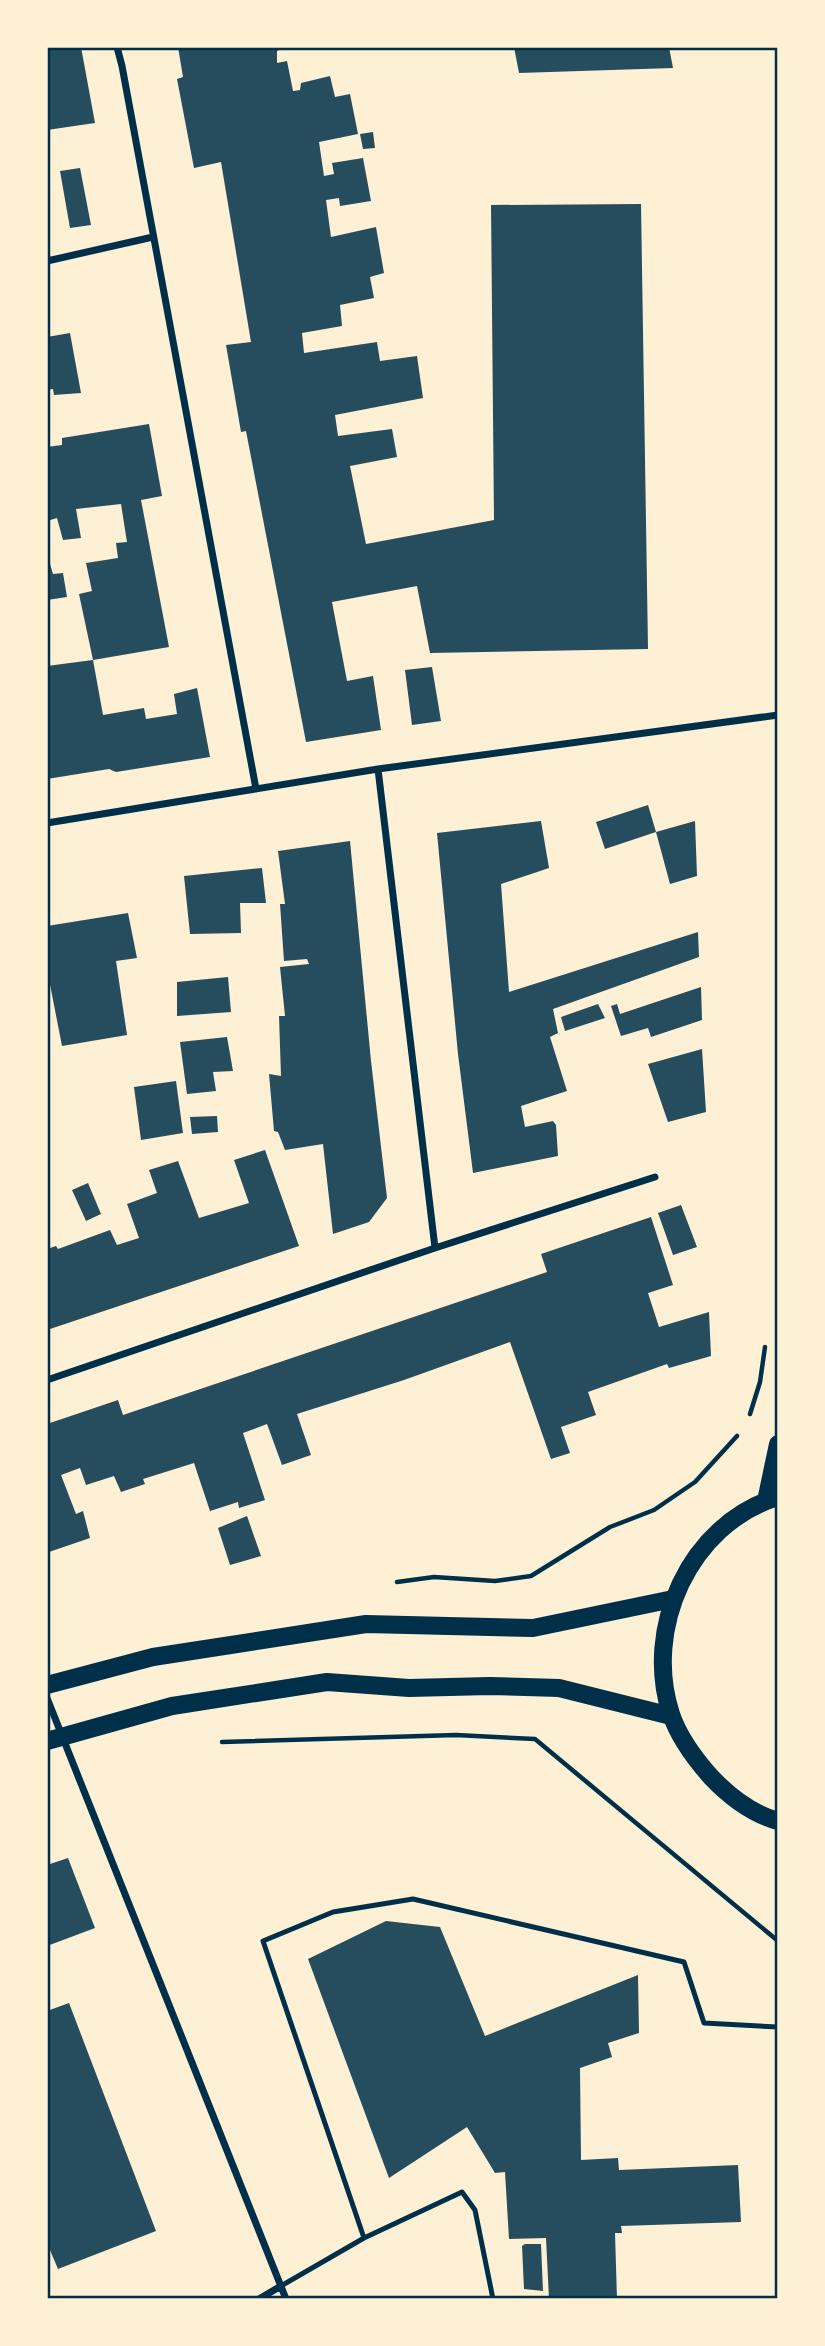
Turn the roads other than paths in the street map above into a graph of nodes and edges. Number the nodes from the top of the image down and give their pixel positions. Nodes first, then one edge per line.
1 (117, 47) edge
2 (153, 237) junction
3 (47, 261) edge
4 (778, 715) edge
5 (378, 769) junction
6 (256, 789) junction
7 (47, 824) edge
8 (655, 1177) dead end
9 (435, 1248) junction
10 (47, 1380) edge
11 (778, 1444) edge
12 (772, 1499) edge
13 (673, 1599) junction
14 (47, 1685) edge
15 (47, 1698) edge
16 (671, 1716) junction
17 (47, 1741) edge
18 (775, 1824) edge
19 (778, 2026) edge
20 (364, 2238) junction
21 (281, 2286) junction
22 (260, 2299) edge
23 (286, 2299) edge
24 (494, 2299) edge

1 - 2 street
2 - 3 street
2 - 6 street
4 - 5 street
5 - 6 street
5 - 9 street
6 - 7 street
8 - 9 street
9 - 10 street
11 - 12 main road
12 - 13 main road
13 - 14 main road
13 - 16 main road
15 - 21 street
16 - 17 main road
16 - 18 main road
19 - 20 lane
20 - 21 lane
20 - 24 lane
21 - 22 street
21 - 23 street

